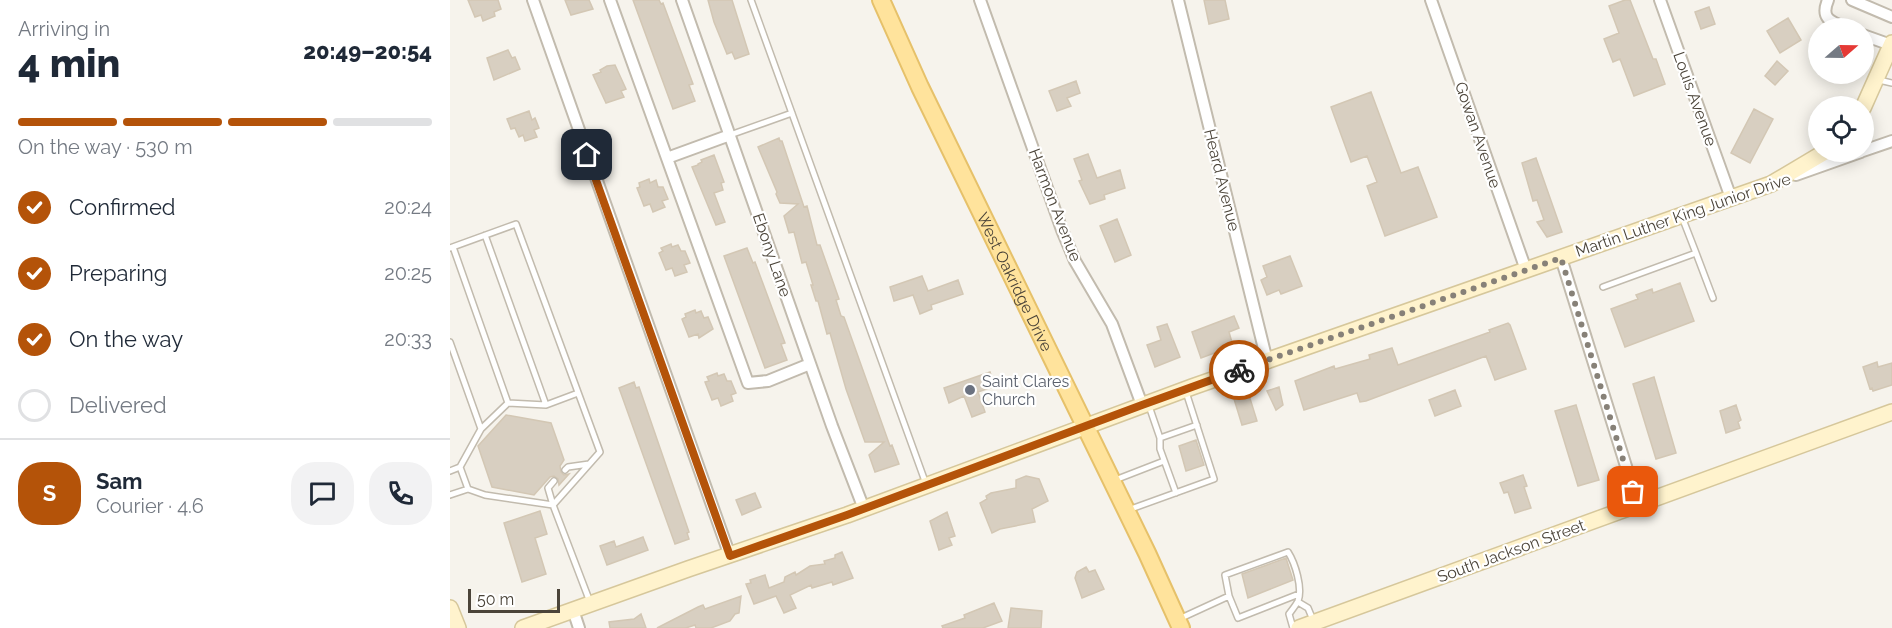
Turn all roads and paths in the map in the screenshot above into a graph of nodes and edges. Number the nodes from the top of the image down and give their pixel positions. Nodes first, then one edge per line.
1 (532, 0) edge
2 (610, 0) edge
3 (682, 0) edge
4 (751, 0) edge
5 (880, 0) edge
6 (980, 0) edge
7 (1178, 0) edge
8 (1431, 0) edge
9 (1660, 0) edge
10 (1828, 0) edge
11 (1851, 0) edge
12 (1892, 17) edge
13 (1829, 18) edge
14 (1874, 38) edge
15 (1892, 44) edge
16 (1884, 81) edge
17 (1872, 96) edge
18 (792, 113) junction
19 (730, 135) junction
20 (1892, 141) edge
21 (1874, 147) edge
22 (667, 158) junction
23 (1808, 162) edge
24 (1832, 162) edge
25 (1771, 184) junction
26 (1731, 198) junction
27 (1682, 216) junction
28 (485, 235) junction
29 (451, 247) edge
30 (1696, 253) junction
31 (1561, 258) junction
32 (1526, 270) junction
33 (1603, 287) dead end
34 (1713, 298) dead end
35 (450, 342) edge
36 (1267, 361) junction
37 (810, 364) junction
38 (1185, 389) junction
39 (578, 393) junction
40 (508, 403) junction
41 (1145, 404) junction
42 (546, 405) junction
43 (1892, 412) edge
44 (1197, 425) junction
45 (1085, 426) junction
46 (481, 429) junction
47 (1160, 438) junction
48 (1164, 461) junction
49 (589, 464) junction
50 (460, 467) junction
51 (565, 470) dead end
52 (450, 471) edge
53 (554, 481) dead end
54 (1112, 481) junction
55 (926, 485) junction
56 (468, 489) junction
57 (1176, 493) junction
58 (450, 495) edge
59 (553, 505) junction
60 (1635, 506) junction
61 (864, 509) junction
62 (1126, 511) junction
63 (730, 556) junction
64 (1299, 594) junction
65 (1229, 596) junction
66 (1298, 602) junction
67 (590, 604) junction
68 (450, 608) edge
69 (573, 610) junction
70 (1179, 624) edge
71 (1306, 625) edge
72 (458, 628) edge
73 (523, 628) edge
74 (579, 628) edge
75 (1293, 628) edge

1 - 63 street
2 - 22 street
3 - 19 street, Ebony Lane
4 - 18 lane
5 - 45 main road, West Oakridge Drive
6 - 41 street, Harmon Avenue
7 - 36 street, Heard Avenue
8 - 32 street, Gowan Avenue
9 - 26 street, Louis Avenue
10 - 13 street
11 - 12 street
14 - 15 street
15 - 16 street
16 - 17 street
18 - 19 lane
18 - 55 lane
19 - 22 street
19 - 37 street, Ebony Lane
20 - 21 street, Martin Luther King Junior Drive
22 - 37 street
23 - 25 street
24 - 25 street, Martin Luther King Junior Drive
25 - 26 street, Martin Luther King Junior Drive
26 - 27 street, Martin Luther King Junior Drive
27 - 30 lane
27 - 31 street, Martin Luther King Junior Drive
28 - 29 lane
28 - 39 lane
28 - 42 lane
29 - 40 lane
30 - 33 lane
30 - 34 lane
31 - 32 street, Martin Luther King Junior Drive
31 - 60 street
32 - 36 street, Martin Luther King Junior Drive
35 - 46 lane
36 - 38 street, Martin Luther King Junior Drive
37 - 61 street, Ebony Lane
38 - 41 street, Martin Luther King Junior Drive
38 - 44 lane
39 - 42 lane
39 - 49 lane
40 - 42 lane
40 - 46 lane
41 - 45 street, Martin Luther King Junior Drive
41 - 47 lane
43 - 60 street, South Jackson Street
44 - 47 lane
44 - 57 lane
45 - 54 main road, West Oakridge Drive
45 - 55 street, Martin Luther King Junior Drive
46 - 50 lane
47 - 48 lane
48 - 54 lane
48 - 57 lane
49 - 51 lane
49 - 59 lane
50 - 52 lane
50 - 56 lane
53 - 59 lane
54 - 62 main road, West Oakridge Drive
55 - 61 street, Martin Luther King Junior Drive
56 - 58 lane
56 - 59 lane
57 - 62 lane
59 - 67 lane
60 - 71 street, South Jackson Street
61 - 63 street, Martin Luther King Junior Drive
62 - 70 main road, West Oakridge Drive
63 - 67 street, Martin Luther King Junior Drive
64 - 65 lane
64 - 65 lane
64 - 66 lane
65 - 70 lane
66 - 71 lane
66 - 75 lane
67 - 69 street, Martin Luther King Junior Drive
68 - 72 street
69 - 73 street, Martin Luther King Junior Drive
69 - 74 street

